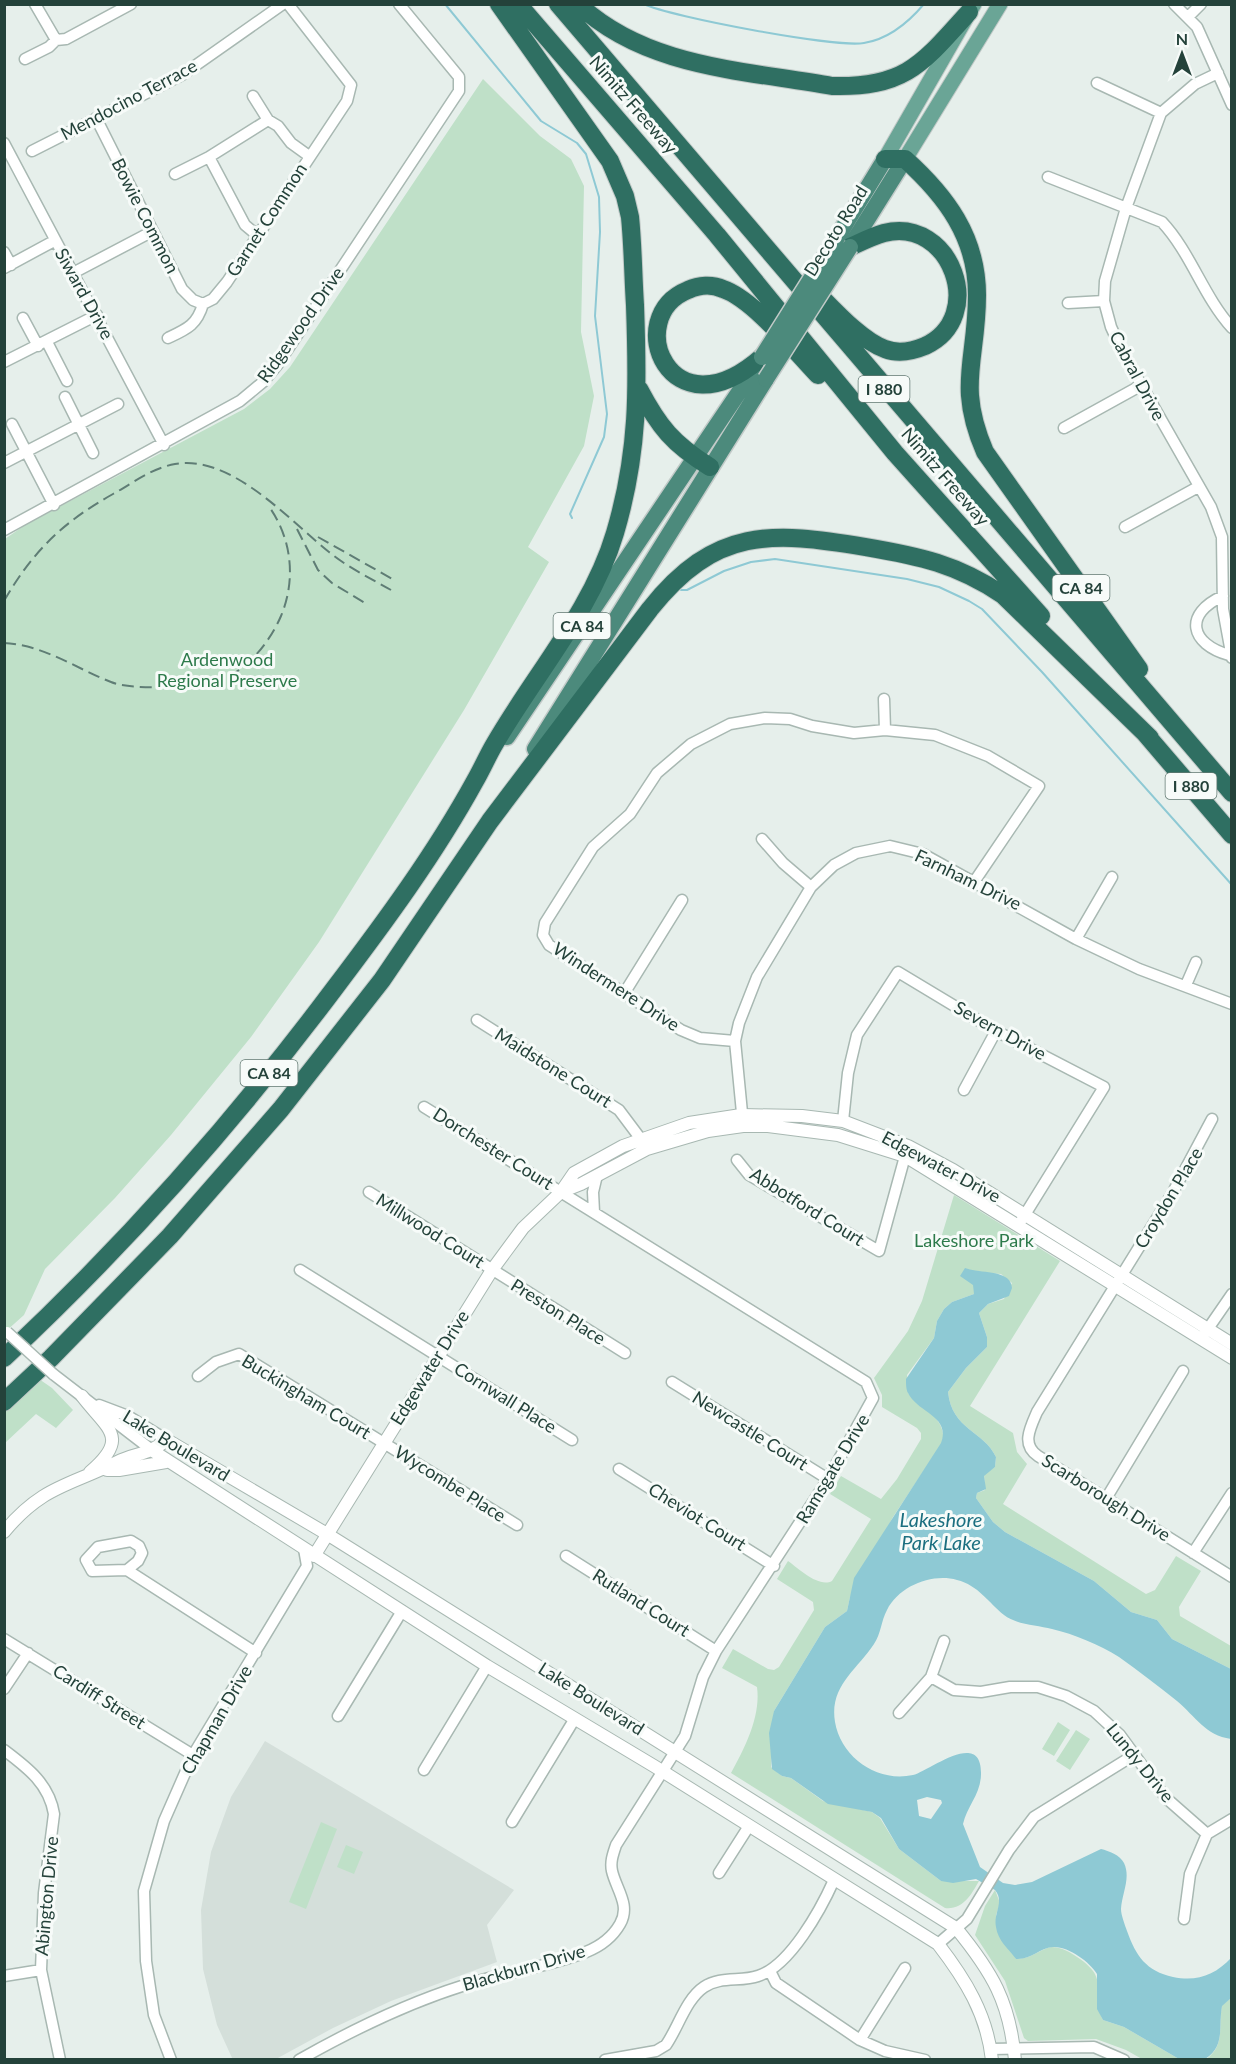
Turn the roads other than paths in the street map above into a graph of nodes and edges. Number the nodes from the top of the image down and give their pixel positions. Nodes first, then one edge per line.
1 (35, 4) edge
2 (131, 4) edge
3 (283, 4) edge
4 (288, 4) edge
5 (399, 4) edge
6 (498, 4) edge
7 (518, 4) edge
8 (528, 4) edge
9 (558, 4) edge
10 (578, 4) edge
11 (1000, 4) edge
12 (1174, 4) edge
13 (1201, 4) edge
14 (971, 8) edge
15 (1188, 17) junction
16 (536, 25) junction
17 (56, 40) junction
18 (25, 59) dead end
19 (1218, 73) junction
20 (1098, 83) dead end
21 (253, 96) dead end
22 (1232, 105) edge
23 (1161, 113) junction
24 (96, 118) junction
25 (268, 120) junction
26 (4, 143) edge
27 (32, 151) dead end
28 (309, 156) junction
29 (209, 157) junction
30 (885, 159) junction
31 (905, 159) junction
32 (175, 174) dead end
33 (1048, 177) dead end
34 (1126, 208) junction
35 (738, 218) junction
36 (153, 231) junction
37 (257, 235) junction
38 (54, 241) junction
39 (844, 241) junction
40 (4, 252) edge
41 (8, 267) edge
42 (73, 273) junction
43 (1104, 301) junction
44 (1068, 303) dead end
45 (203, 304) junction
46 (97, 315) junction
47 (23, 318) dead end
48 (1232, 328) edge
49 (168, 338) dead end
50 (42, 344) junction
51 (762, 357) junction
52 (4, 362) edge
53 (67, 381) dead end
54 (1140, 386) junction
55 (638, 387) junction
56 (65, 397) dead end
57 (118, 404) dead end
58 (12, 424) dead end
59 (78, 425) junction
60 (1064, 428) dead end
61 (164, 445) junction
62 (27, 452) junction
63 (93, 453) dead end
64 (895, 453) junction
65 (4, 463) edge
66 (699, 467) junction
67 (1198, 487) junction
68 (54, 505) junction
69 (1125, 527) dead end
70 (4, 530) edge
71 (1227, 534) edge
72 (1222, 596) junction
73 (1230, 657) edge
74 (884, 699) dead end
75 (885, 730) junction
76 (1150, 738) junction
77 (1213, 771) junction
78 (475, 782) junction
79 (1232, 793) edge
80 (490, 821) junction
81 (1232, 834) edge
82 (762, 838) dead end
83 (1113, 877) dead end
84 (974, 882) junction
85 (811, 887) junction
86 (682, 900) dead end
87 (1076, 939) junction
88 (1196, 962) dead end
89 (1186, 985) junction
90 (625, 992) junction
91 (1232, 1004) edge
92 (477, 1020) dead end
93 (996, 1031) junction
94 (735, 1041) junction
95 (964, 1090) dead end
96 (424, 1107) dead end
97 (1212, 1119) dead end
98 (742, 1120) junction
99 (843, 1120) junction
100 (645, 1144) junction
101 (907, 1151) junction
102 (737, 1160) dead end
103 (597, 1175) junction
104 (561, 1191) junction
105 (369, 1192) dead end
106 (594, 1212) junction
107 (1021, 1220) junction
108 (300, 1270) dead end
109 (492, 1270) junction
110 (1122, 1274) junction
111 (1115, 1286) junction
112 (1232, 1294) edge
113 (5, 1331) edge
114 (1205, 1334) junction
115 (1232, 1344) edge
116 (625, 1353) dead end
117 (438, 1356) junction
118 (4, 1358) edge
119 (1232, 1358) edge
120 (1184, 1371) dead end
121 (198, 1376) dead end
122 (672, 1382) dead end
123 (82, 1396) junction
124 (4, 1402) edge
125 (94, 1404) junction
126 (167, 1440) junction
127 (572, 1440) dead end
128 (383, 1443) junction
129 (153, 1451) junction
130 (166, 1462) junction
131 (619, 1469) dead end
132 (107, 1470) junction
133 (89, 1473) junction
134 (828, 1479) junction
135 (1232, 1493) edge
136 (1107, 1497) junction
137 (518, 1525) dead end
138 (4, 1532) edge
139 (327, 1534) junction
140 (1193, 1553) junction
141 (566, 1556) dead end
142 (312, 1558) junction
143 (774, 1566) junction
144 (127, 1570) junction
145 (1232, 1577) edge
146 (402, 1611) junction
147 (4, 1639) edge
148 (944, 1641) dead end
149 (716, 1651) junction
150 (28, 1653) junction
151 (256, 1653) junction
152 (487, 1666) junction
153 (931, 1677) junction
154 (4, 1689) edge
155 (899, 1713) dead end
156 (338, 1716) dead end
157 (574, 1720) junction
158 (4, 1750) edge
159 (675, 1751) junction
160 (193, 1755) junction
161 (1134, 1755) junction
162 (424, 1770) dead end
163 (662, 1772) junction
164 (1232, 1819) edge
165 (512, 1822) dead end
166 (749, 1826) junction
167 (1207, 1834) junction
168 (719, 1874) dead end
169 (834, 1880) junction
170 (1184, 1919) dead end
171 (956, 1928) junction
172 (938, 1944) junction
173 (905, 1968) dead end
174 (41, 1970) junction
175 (770, 1971) junction
176 (4, 1976) edge
177 (860, 2040) junction
178 (991, 2054) edge
179 (1014, 2055) edge
180 (60, 2060) edge
181 (171, 2060) edge
182 (299, 2060) edge
183 (605, 2060) edge
184 (925, 2060) edge
185 (1124, 2060) edge

1 - 17 street
2 - 17 street
3 - 24 street, Mendocino Terrace
4 - 28 street, Garnet Common
5 - 61 street, Ridgewood Drive
6 - 55 highway
7 - 16 highway, Nimitz Freeway / I 880
8 - 16 highway, I 880
9 - 35 highway, Nimitz Freeway / I 880
10 - 14 highway
11 - 31 main road, Decoto Road
12 - 15 street
13 - 15 street
14 - 30 main road, Decoto Road
15 - 19 street
16 - 64 highway, Nimitz Freeway / I 880
17 - 18 street
19 - 22 street
19 - 23 street, Cabral Drive
20 - 23 street
21 - 25 street
23 - 34 street, Cabral Drive
24 - 27 street, Mendocino Terrace
24 - 36 street, Bowie Common
25 - 28 street
25 - 29 street
26 - 38 street, Siward Drive
28 - 37 street, Garnet Common
29 - 32 street
29 - 37 street
30 - 31 highway
30 - 39 highway, Decoto Road / CA 84
31 - 39 highway, Decoto Road
31 - 77 highway, CA 84
33 - 34 street
34 - 43 street, Cabral Drive
34 - 48 street
35 - 39 highway
35 - 77 highway, Nimitz Freeway / I 880
36 - 42 street
36 - 45 street, Bowie Common
37 - 45 street, Garnet Common
38 - 41 street
38 - 42 street, Siward Drive
39 - 51 highway, Decoto Road / CA 84, bridge
39 - 66 highway, Decoto Road, bridge
40 - 41 street
42 - 46 street, Siward Drive
43 - 44 street
43 - 54 street, Cabral Drive
45 - 49 street, Garnet Common
46 - 50 street
46 - 61 street, Siward Drive
47 - 50 street
50 - 52 street
50 - 53 street
51 - 64 highway
51 - 66 highway, Decoto Road / CA 84
54 - 60 street
54 - 67 street, Cabral Drive
55 - 66 highway
55 - 78 highway
56 - 59 street
57 - 59 street
58 - 62 street
59 - 62 street
59 - 63 street
61 - 68 street, Ridgewood Drive
62 - 65 street
62 - 68 street
64 - 76 highway, Nimitz Freeway / I 880
66 - 78 highway, CA 84
66 - 80 highway
67 - 69 street
67 - 71 street, Cabral Drive
68 - 70 street, Ridgewood Drive
71 - 72 street, Cabral Drive
72 - 73 street, Cabral Drive
72 - 73 street, Cabral Drive
74 - 75 street
75 - 84 street, Windermere Drive
75 - 90 street, Windermere Drive
76 - 80 highway
76 - 81 highway, Nimitz Freeway / I 880
77 - 79 highway, Nimitz Freeway / I 880
78 - 118 highway, CA 84
80 - 124 highway, CA 84
82 - 85 street
83 - 87 street
84 - 85 street, Farnham Drive
84 - 87 street, Farnham Drive
85 - 94 street, Farnham Drive
86 - 90 street
87 - 89 street, Farnham Drive
88 - 89 street
89 - 91 street, Farnham Drive
90 - 94 street, Windermere Drive
92 - 100 street, Maidstone Court
93 - 95 street
93 - 99 street, Severn Drive
93 - 107 street, Severn Drive
94 - 98 street, Farnham Drive
96 - 104 street, Dorchester Court
97 - 110 street, Croydon Place
98 - 99 street, Edgewater Drive
98 - 100 street, Edgewater Drive
98 - 101 street, Edgewater Drive
99 - 101 street, Edgewater Drive
100 - 103 street, Edgewater Drive
100 - 104 street, Edgewater Drive
101 - 102 street, Abbotford Court
101 - 107 street, Edgewater Drive
103 - 104 street, Edgewater Drive
103 - 106 street
104 - 106 street, Ramsgate Drive
104 - 109 street, Edgewater Drive
105 - 109 street, Millwood Court
106 - 134 street, Ramsgate Drive
107 - 110 street, Edgewater Drive
107 - 111 street, Edgewater Drive
108 - 117 street, Cornwall Place
109 - 116 street, Preston Place
109 - 117 street, Edgewater Drive
110 - 111 street, Scarborough Drive
110 - 114 street, Edgewater Drive
111 - 114 street, Edgewater Drive
111 - 136 street, Scarborough Drive
112 - 114 street
113 - 123 street, Lake Boulevard, bridge
114 - 115 street, Edgewater Drive
114 - 119 street, Edgewater Drive
117 - 127 street, Cornwall Place
117 - 128 street, Edgewater Drive
120 - 136 street
121 - 128 street, Buckingham Court
122 - 134 street, Newcastle Court
123 - 125 street, Lake Boulevard
123 - 133 street
125 - 126 street, Lake Boulevard
125 - 129 street, Lake Boulevard
126 - 129 street
126 - 139 street, Lake Boulevard
128 - 137 street, Wycombe Place
128 - 139 street, Edgewater Drive
129 - 130 street, Lake Boulevard
129 - 132 street
130 - 132 street
130 - 142 street, Lake Boulevard
131 - 143 street, Cheviot Court
132 - 133 street
133 - 138 street
134 - 143 street, Ramsgate Drive
135 - 140 street
136 - 140 street, Scarborough Drive
139 - 142 street, Edgewater Drive
139 - 159 street, Lake Boulevard
140 - 145 street, Scarborough Drive
141 - 149 street, Rutland Court
142 - 146 street, Lake Boulevard
142 - 151 street, Chapman Drive
143 - 149 street, Ramsgate Drive
144 - 144 street
144 - 151 street
146 - 152 street, Lake Boulevard
146 - 156 street
147 - 150 street, Cardiff Street
148 - 153 street
149 - 159 street, Ramsgate Drive
150 - 154 street
150 - 160 street, Cardiff Street
151 - 160 street, Chapman Drive
152 - 157 street, Lake Boulevard
152 - 162 street
153 - 155 street
153 - 161 street, Lundy Drive
157 - 163 street, Lake Boulevard
157 - 165 street
158 - 174 street, Abington Drive
159 - 163 street, Ramsgate Drive
159 - 171 street, Lake Boulevard
160 - 181 street, Chapman Drive
161 - 167 street, Lundy Drive
161 - 171 street
163 - 166 street, Lake Boulevard
163 - 182 street, Blackburn Drive
164 - 167 street
166 - 168 street
166 - 169 street, Lake Boulevard
167 - 170 street
169 - 172 street, Lake Boulevard
169 - 175 street
171 - 172 street
171 - 179 street, Lake Boulevard
172 - 178 street, Lake Boulevard
173 - 177 street
174 - 176 street
174 - 180 street, Abington Drive
175 - 177 street
175 - 183 street
177 - 184 street
178 - 179 street
179 - 185 street

